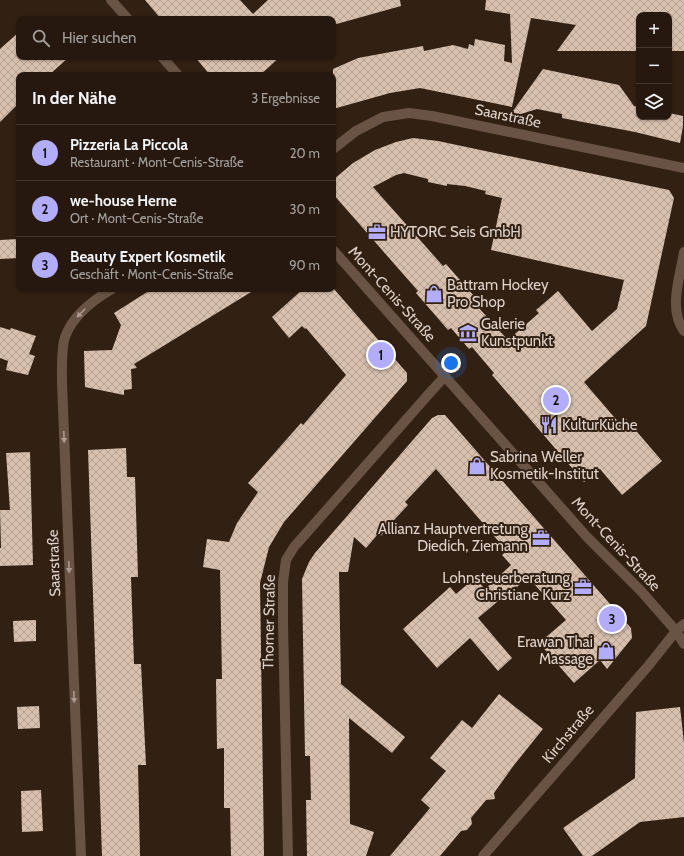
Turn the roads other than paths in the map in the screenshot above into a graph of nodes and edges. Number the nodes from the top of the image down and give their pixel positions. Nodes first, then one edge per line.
1 (112, 0) edge
2 (125, 16) edge
3 (165, 60) edge
4 (175, 72) edge
5 (336, 147) edge
6 (684, 168) edge
7 (684, 252) edge
8 (336, 253) edge
9 (108, 292) edge
10 (684, 332) edge
11 (445, 376) junction
12 (684, 624) edge
13 (676, 631) junction
14 (684, 644) edge
15 (81, 856) edge
16 (288, 856) edge
17 (483, 856) edge

1 - 2 street
3 - 4 street
5 - 6 street, Saarstraße
7 - 10 street
8 - 11 street, Mont-Cenis-Straße
9 -> 15 street, Saarstraße
11 - 13 street, Mont-Cenis-Straße
11 - 16 street, Thorner Straße
12 - 13 street, Kirchstraße
13 - 14 street, Mont-Cenis-Straße
13 - 17 street, Kirchstraße

